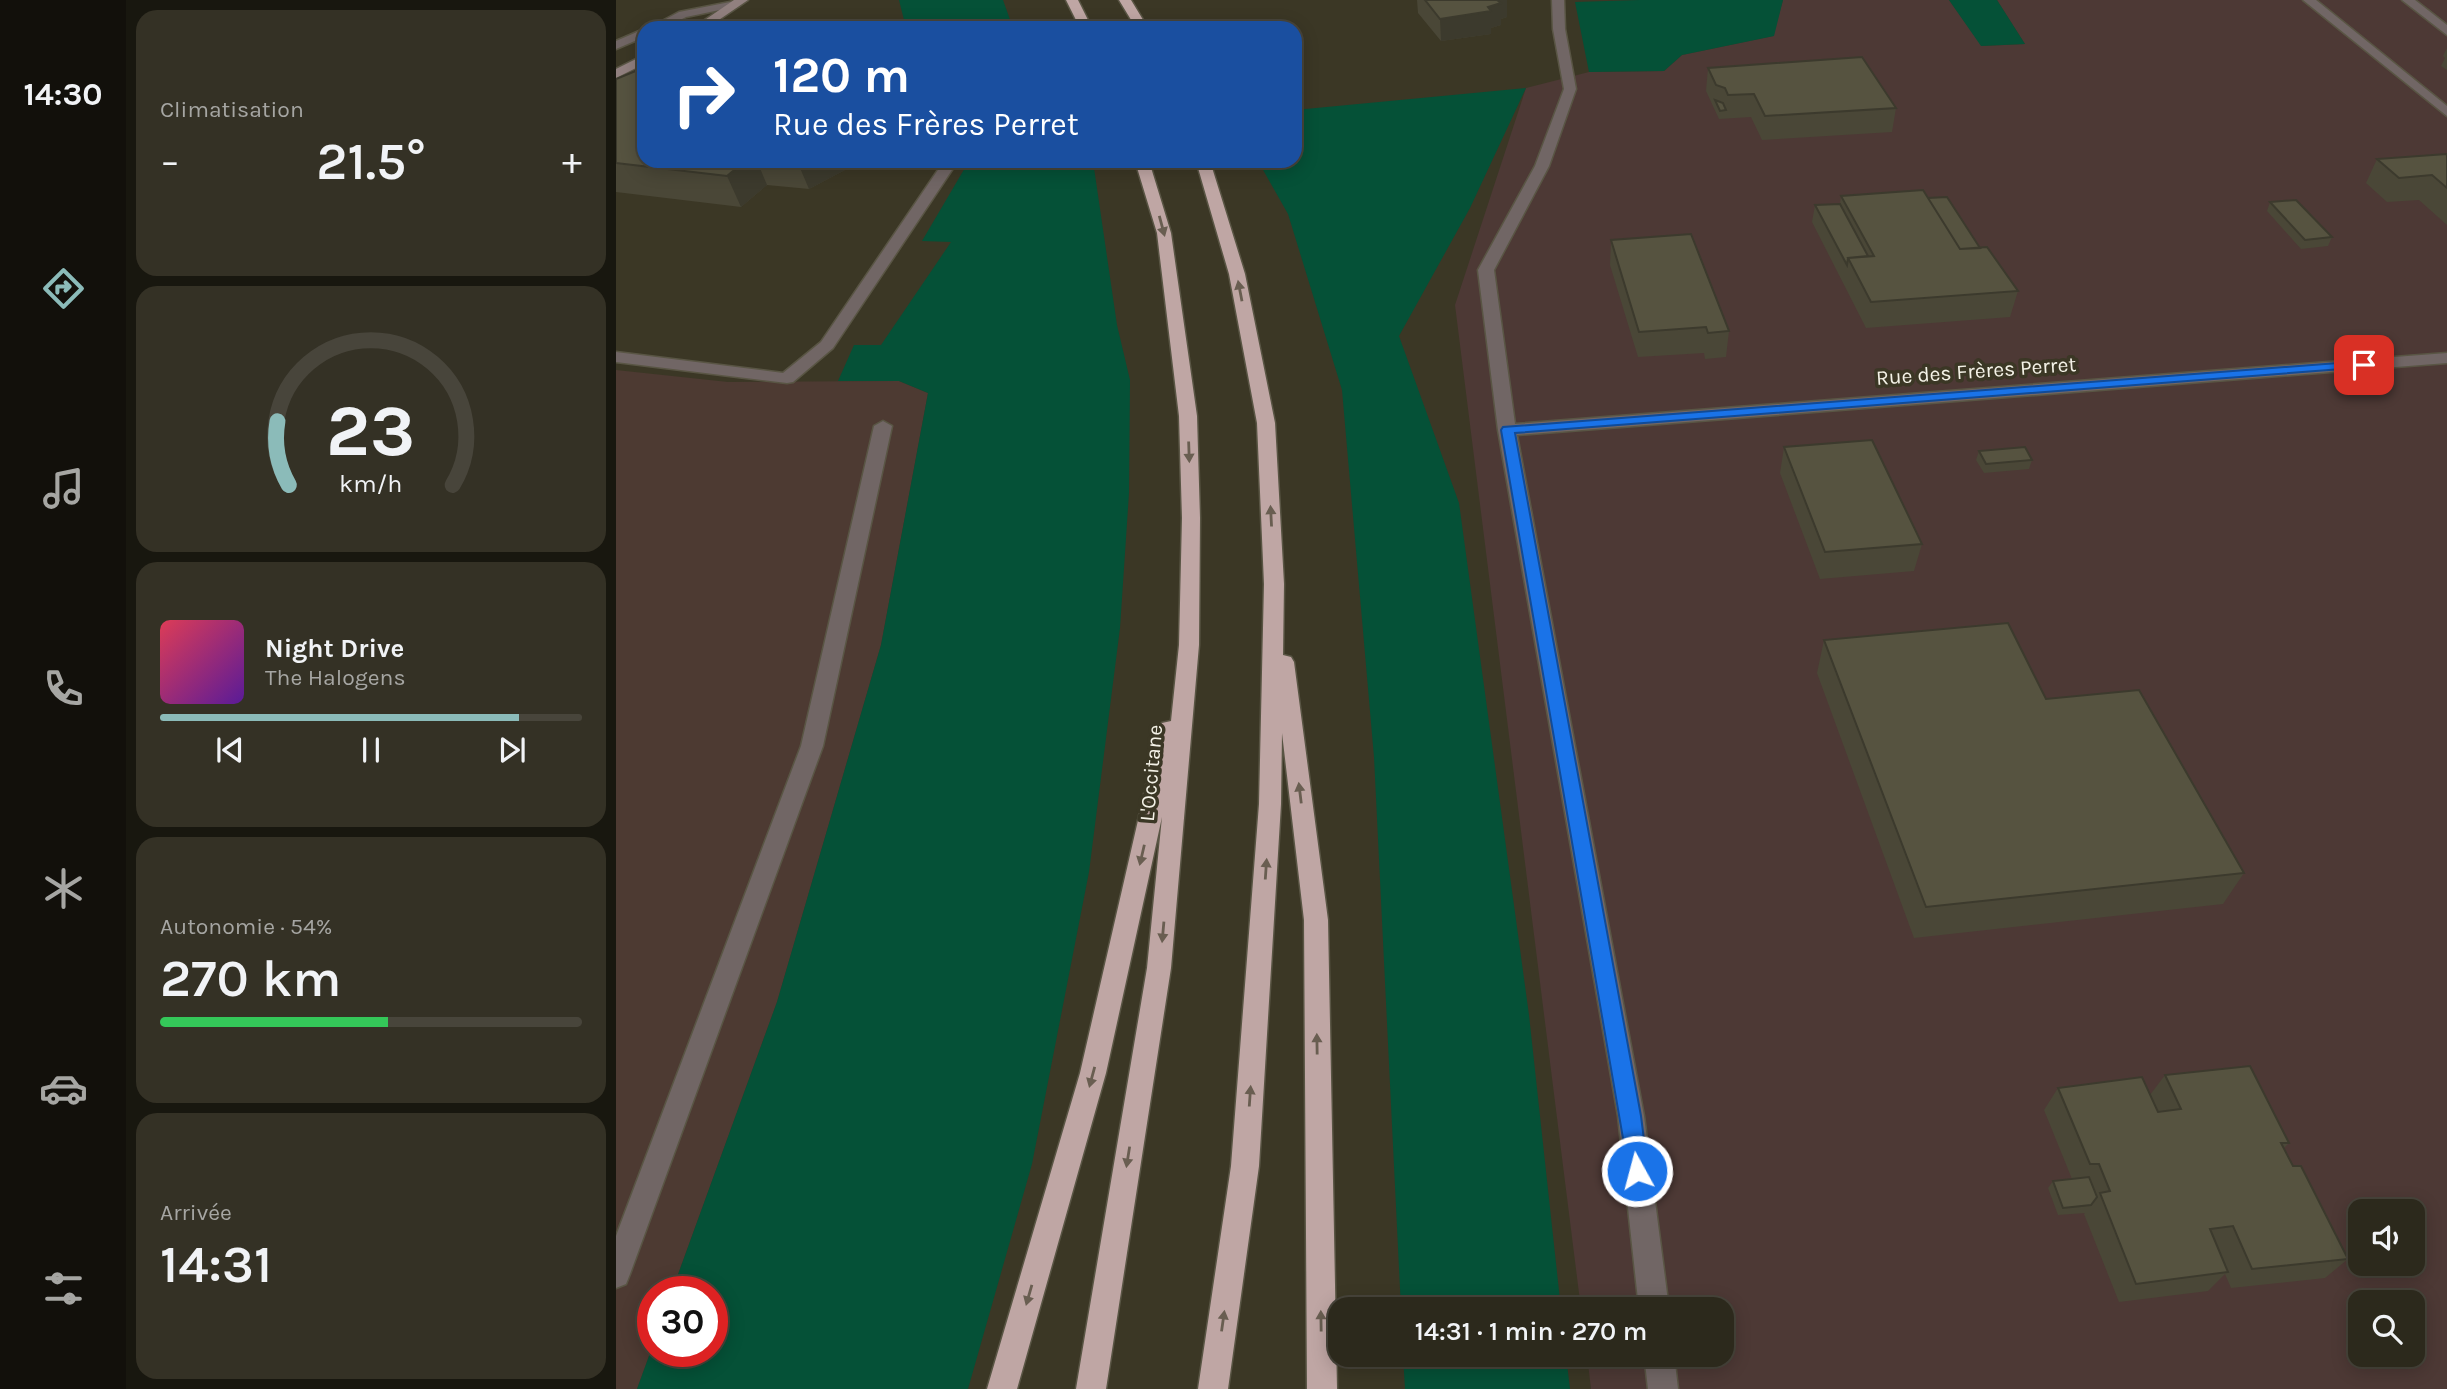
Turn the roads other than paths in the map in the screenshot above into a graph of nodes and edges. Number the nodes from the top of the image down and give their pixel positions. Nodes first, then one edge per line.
1 (695, 0) edge
2 (1072, 0) edge
3 (1125, 0) edge
4 (1558, 0) edge
5 (2309, 0) edge
6 (2408, 0) edge
7 (739, 1) edge
8 (683, 14) junction
9 (668, 21) edge
10 (709, 21) edge
11 (1082, 21) edge
12 (1138, 21) edge
13 (2447, 31) edge
14 (637, 36) edge
15 (616, 45) edge
16 (637, 63) edge
17 (616, 74) edge
18 (2444, 107) edge
19 (946, 168) edge
20 (1144, 168) edge
21 (1205, 168) edge
22 (616, 357) edge
23 (2447, 358) edge
24 (883, 426) dead end
25 (1507, 430) junction
26 (1274, 584) junction
27 (1189, 645) junction
28 (616, 1275) edge
29 (1653, 1297) edge
30 (1660, 1367) edge
31 (1002, 1389) edge
32 (1091, 1389) edge
33 (1213, 1389) edge
34 (1322, 1389) edge
35 (1663, 1389) edge

1 - 8 street
2 - 11 highway
3 - 12 highway
4 - 25 street
5 - 18 street
6 - 13 street
7 - 8 street
7 - 10 street
8 - 9 street
14 - 15 street
16 - 17 street
19 - 22 street
20 -> 27 highway, L'Occitane
26 -> 21 highway
23 - 25 street, Rue des Frères Perret
24 - 28 street
25 - 29 street
33 -> 26 highway
34 -> 26 highway
27 -> 31 highway
27 -> 32 highway, L'Occitane
30 - 35 street

